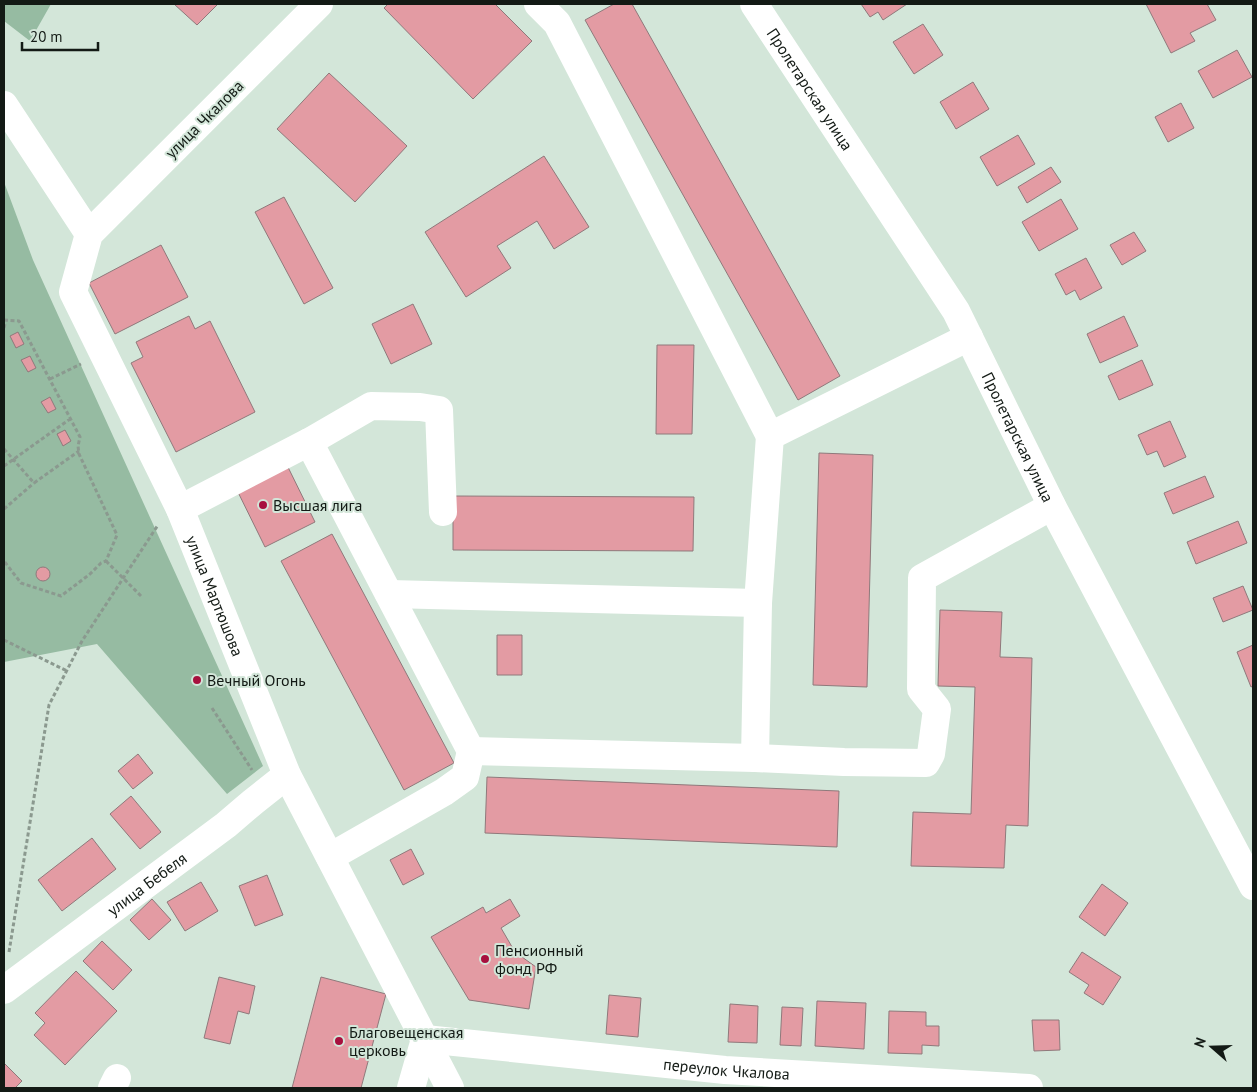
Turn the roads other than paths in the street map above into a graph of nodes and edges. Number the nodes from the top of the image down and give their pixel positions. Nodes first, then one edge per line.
1 (319, 4) edge
2 (538, 4) edge
3 (754, 4) edge
4 (4, 105) edge
5 (89, 234) junction
6 (969, 337) junction
7 (770, 436) junction
8 (309, 442) junction
9 (1052, 506) junction
10 (180, 509) junction
11 (444, 512) dead end
12 (388, 594) junction
13 (758, 603) junction
14 (470, 751) junction
15 (755, 758) junction
16 (287, 775) junction
17 (330, 857) junction
18 (1253, 886) edge
19 (4, 990) edge
20 (425, 1039) junction
21 (411, 1088) edge
22 (450, 1088) edge
23 (1029, 1088) edge

1 - 5 street, улица Чкалова
2 - 7 street
3 - 6 street, Пролетарская улица
4 - 5 street
5 - 10 street, улица Мартюшова
6 - 7 street
6 - 9 street, Пролетарская улица
7 - 13 street
8 - 10 street
8 - 11 street
8 - 12 street
9 - 15 street
9 - 18 street, Пролетарская улица
10 - 16 street, улица Мартюшова
12 - 13 street
12 - 14 street
13 - 15 street
14 - 15 street
14 - 17 street
16 - 17 street, улица Мартюшова
16 - 19 street, улица Бебеля
17 - 20 street, улица Мартюшова
20 - 21 street
20 - 22 street, улица Мартюшова
20 - 23 street, переулок Чкалова

